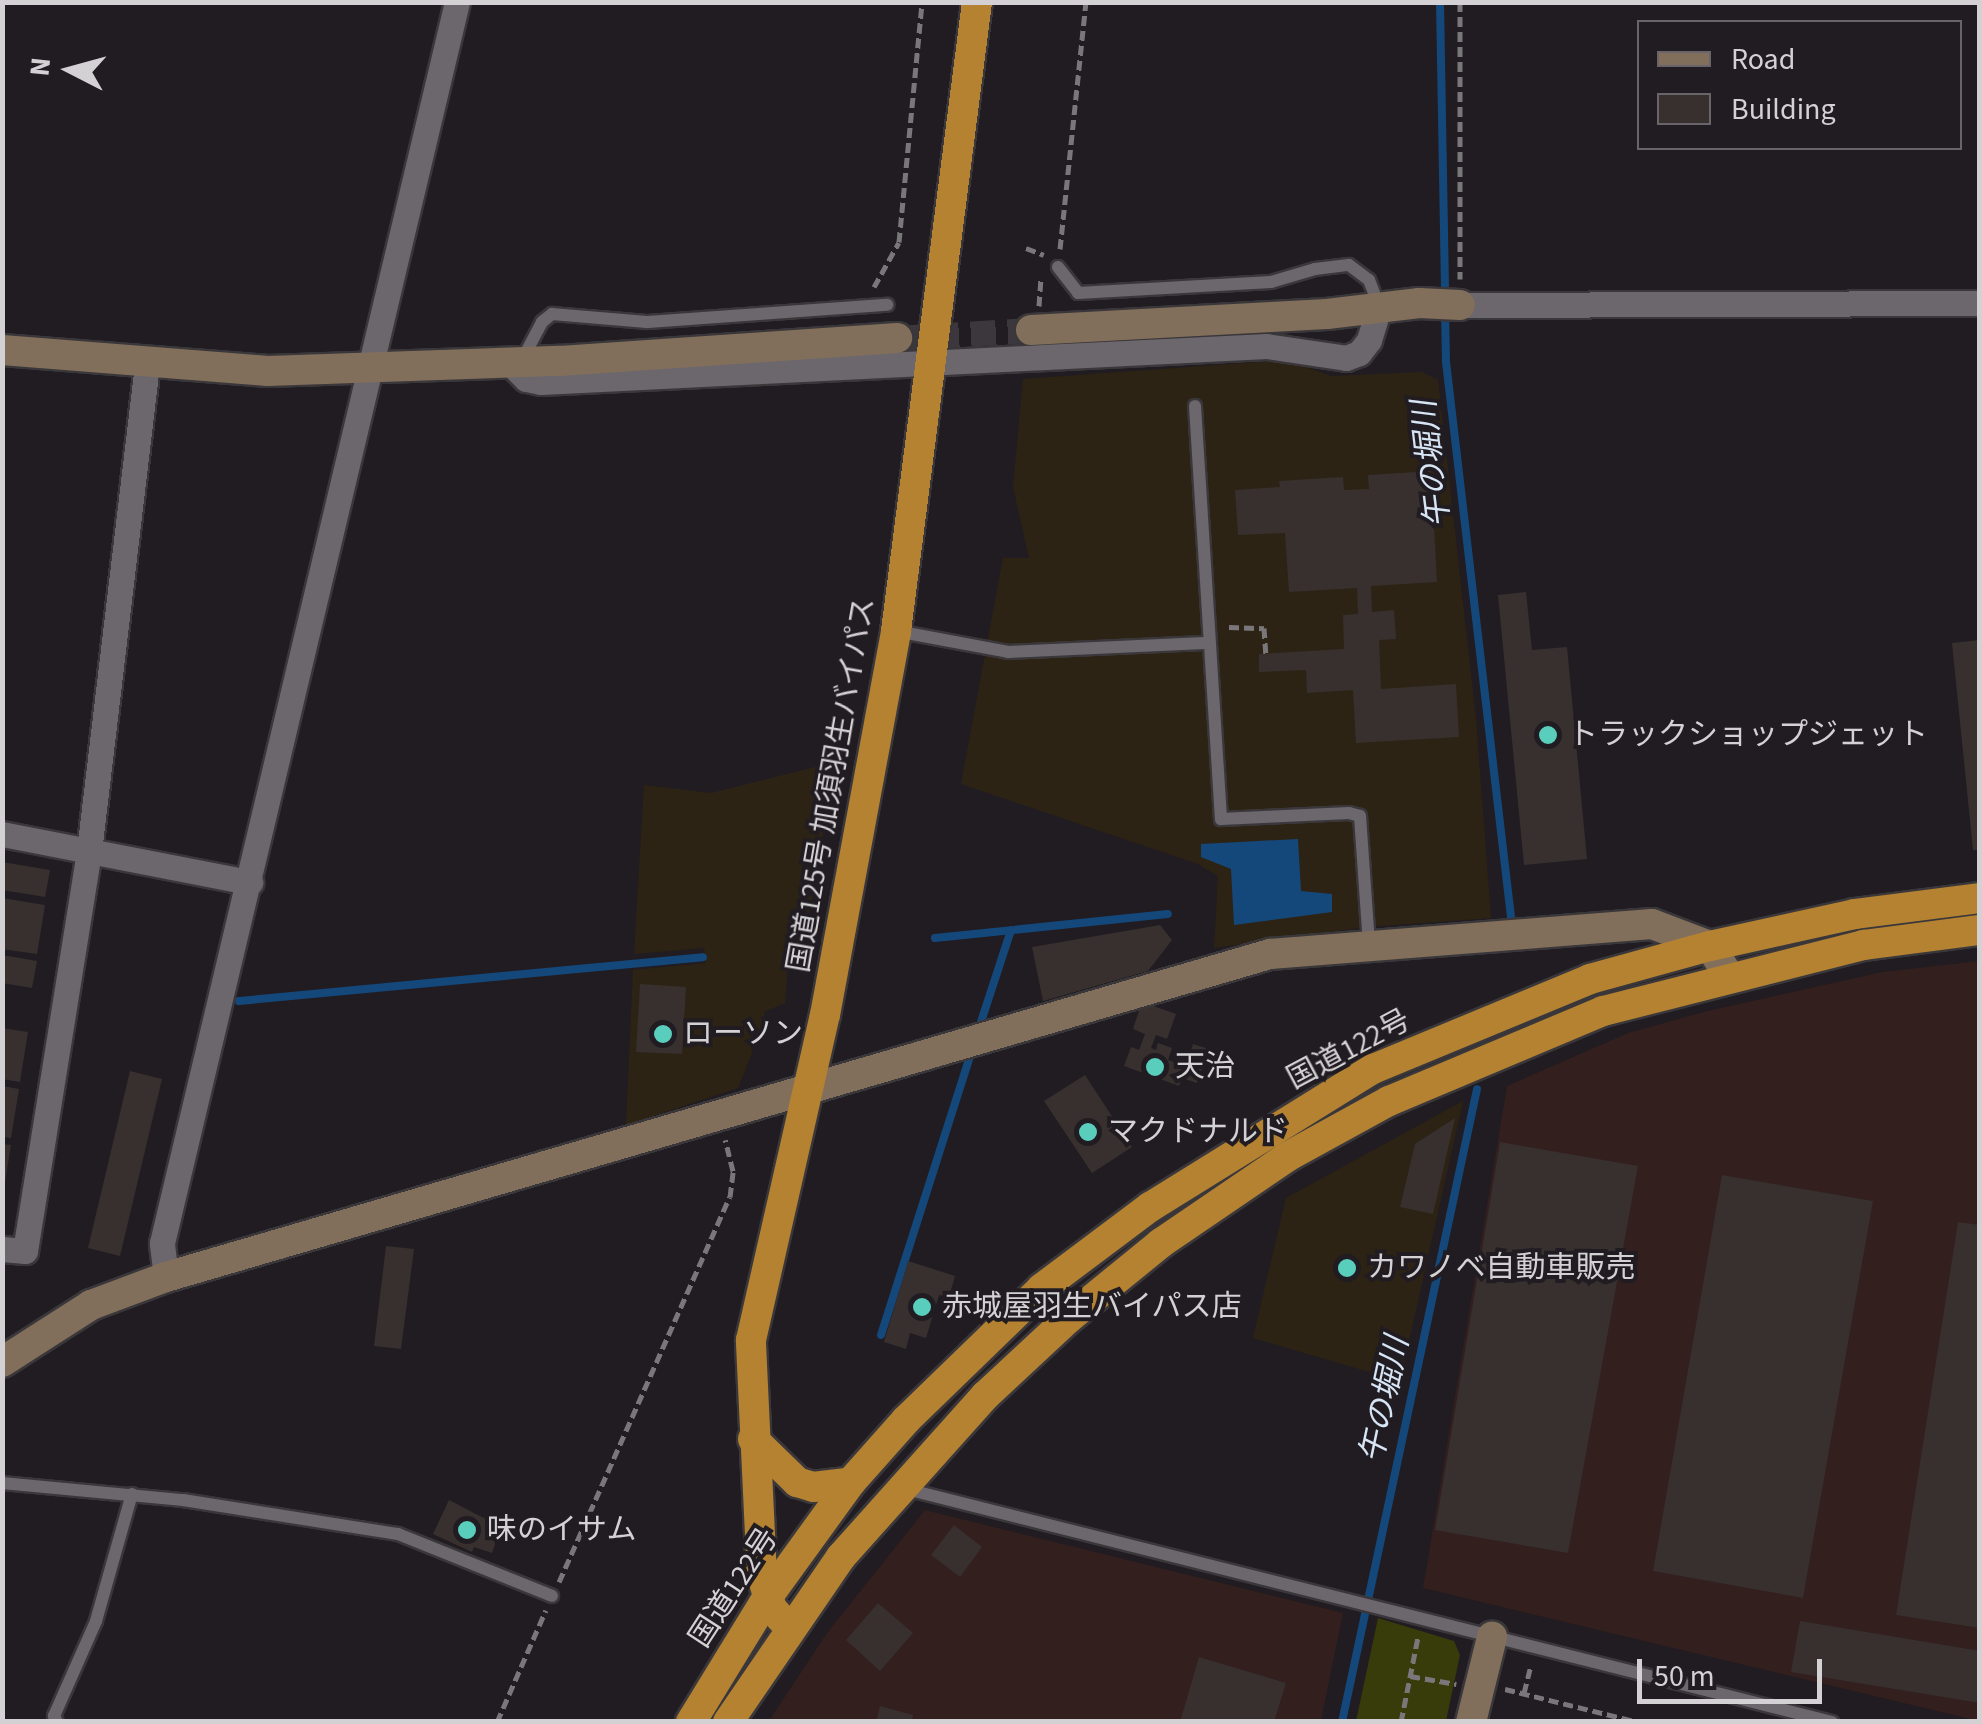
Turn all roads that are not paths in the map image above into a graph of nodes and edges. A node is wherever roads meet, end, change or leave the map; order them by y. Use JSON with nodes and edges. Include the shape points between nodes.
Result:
{"nodes":[{"id":1,"x":458,"y":2,"type":"edge"},
{"id":2,"x":977,"y":2,"type":"edge"},
{"id":3,"x":1058,"y":267,"type":"road end"},
{"id":4,"x":1980,"y":303,"type":"edge"},
{"id":5,"x":1460,"y":305,"type":"joint"},
{"id":6,"x":888,"y":306,"type":"dead end"},
{"id":7,"x":1380,"y":308,"type":"junction"},
{"id":8,"x":1035,"y":319,"type":"tunnel mouth"},
{"id":9,"x":897,"y":338,"type":"tunnel mouth"},
{"id":10,"x":2,"y":350,"type":"edge"},
{"id":11,"x":516,"y":363,"type":"junction"},
{"id":12,"x":933,"y":364,"type":"junction"},
{"id":13,"x":147,"y":365,"type":"junction"},
{"id":14,"x":368,"y":368,"type":"junction"},
{"id":15,"x":1194,"y":406,"type":"dead end"},
{"id":16,"x":896,"y":631,"type":"junction"},
{"id":17,"x":1210,"y":643,"type":"junction"},
{"id":18,"x":2,"y":834,"type":"edge"},
{"id":19,"x":90,"y":851,"type":"junction"},
{"id":20,"x":250,"y":882,"type":"junction"},
{"id":21,"x":1980,"y":898,"type":"edge"},
{"id":22,"x":1980,"y":930,"type":"edge"},
{"id":23,"x":1369,"y":945,"type":"junction"},
{"id":24,"x":1710,"y":946,"type":"junction"},
{"id":25,"x":1729,"y":977,"type":"junction"},
{"id":26,"x":808,"y":1086,"type":"junction"},
{"id":27,"x":2,"y":1250,"type":"edge"},
{"id":28,"x":166,"y":1276,"type":"junction"},
{"id":29,"x":2,"y":1362,"type":"edge"},
{"id":30,"x":753,"y":1439,"type":"junction"},
{"id":31,"x":850,"y":1482,"type":"junction"},
{"id":32,"x":2,"y":1483,"type":"edge"},
{"id":33,"x":899,"y":1487,"type":"junction"},
{"id":34,"x":132,"y":1494,"type":"junction"},
{"id":35,"x":552,"y":1596,"type":"road end"},
{"id":36,"x":768,"y":1598,"type":"junction"},
{"id":37,"x":789,"y":1628,"type":"junction"},
{"id":38,"x":1492,"y":1637,"type":"junction"},
{"id":39,"x":57,"y":1722,"type":"edge"},
{"id":40,"x":691,"y":1722,"type":"edge"},
{"id":41,"x":728,"y":1722,"type":"edge"},
{"id":42,"x":1471,"y":1722,"type":"edge"},
{"id":43,"x":1832,"y":1722,"type":"edge"}],
"edges":[{"from":1,"to":14,"type":"street"},
{"from":2,"to":12,"type":"highway","name":"国道125号 加須羽生バイパス"},
{"from":3,"to":7,"type":"lane","via":[[1078,294],[1271,282],[1349,265],[1369,280]]},
{"from":4,"to":5,"type":"street"},
{"from":5,"to":7,"type":"street"},
{"from":6,"to":11,"type":"lane","via":[[647,322],[552,314]]},
{"from":7,"to":8,"type":"street"},
{"from":7,"to":12,"type":"street","via":[[1368,340],[1346,358],[1266,346]]},
{"from":9,"to":11,"type":"street"},
{"from":10,"to":13,"type":"street"},
{"from":11,"to":12,"type":"street","via":[[526,379],[541,382]]},
{"from":11,"to":14,"type":"street"},
{"from":12,"to":16,"type":"highway","name":"国道125号 加須羽生バイパス"},
{"from":13,"to":14,"type":"street","via":[[268,372]]},
{"from":13,"to":19,"type":"street"},
{"from":14,"to":20,"type":"street"},
{"from":15,"to":17,"type":"lane"},
{"from":16,"to":17,"type":"lane","via":[[1008,652]]},
{"from":16,"to":26,"type":"highway","name":"国道125号 加須羽生バイパス"},
{"from":17,"to":23,"type":"lane","via":[[1221,818],[1360,816]]},
{"from":18,"to":19,"type":"street"},
{"from":19,"to":20,"type":"street"},
{"from":19,"to":27,"type":"street","via":[[25,1251]]},
{"from":20,"to":28,"type":"street","via":[[162,1244]]},
{"from":21,"to":24,"type":"highway","name":"国道122号","via":[[1855,914]]},
{"from":22,"to":25,"type":"highway","via":[[1864,945]]},
{"from":23,"to":24,"type":"street","via":[[1652,924]]},
{"from":23,"to":26,"type":"street","via":[[1253,958]]},
{"from":24,"to":25,"type":"street"},
{"from":24,"to":31,"type":"highway","name":"国道122号","via":[[1590,979],[1373,1069],[1150,1207],[1042,1288]]},
{"from":25,"to":33,"type":"highway","via":[[1602,1011],[1389,1101],[1287,1158],[1161,1243],[1069,1318]]},
{"from":26,"to":28,"type":"street"},
{"from":26,"to":30,"type":"highway","name":"国道125号 加須羽生バイパス","via":[[751,1340]]},
{"from":28,"to":29,"type":"street","via":[[91,1305]]},
{"from":30,"to":31,"type":"highway","via":[[796,1482]]},
{"from":30,"to":36,"type":"highway","name":"国道125号 加須羽生バイパス"},
{"from":31,"to":36,"type":"highway","name":"国道122号"},
{"from":32,"to":34,"type":"lane"},
{"from":33,"to":37,"type":"highway"},
{"from":33,"to":38,"type":"lane"},
{"from":34,"to":35,"type":"lane","via":[[398,1534]]},
{"from":34,"to":39,"type":"lane","via":[[96,1621]]},
{"from":36,"to":37,"type":"highway","name":"国道125号 加須羽生バイパス"},
{"from":36,"to":40,"type":"highway","name":"国道122号"},
{"from":37,"to":41,"type":"highway"},
{"from":38,"to":42,"type":"street"},
{"from":38,"to":43,"type":"lane"}]}
